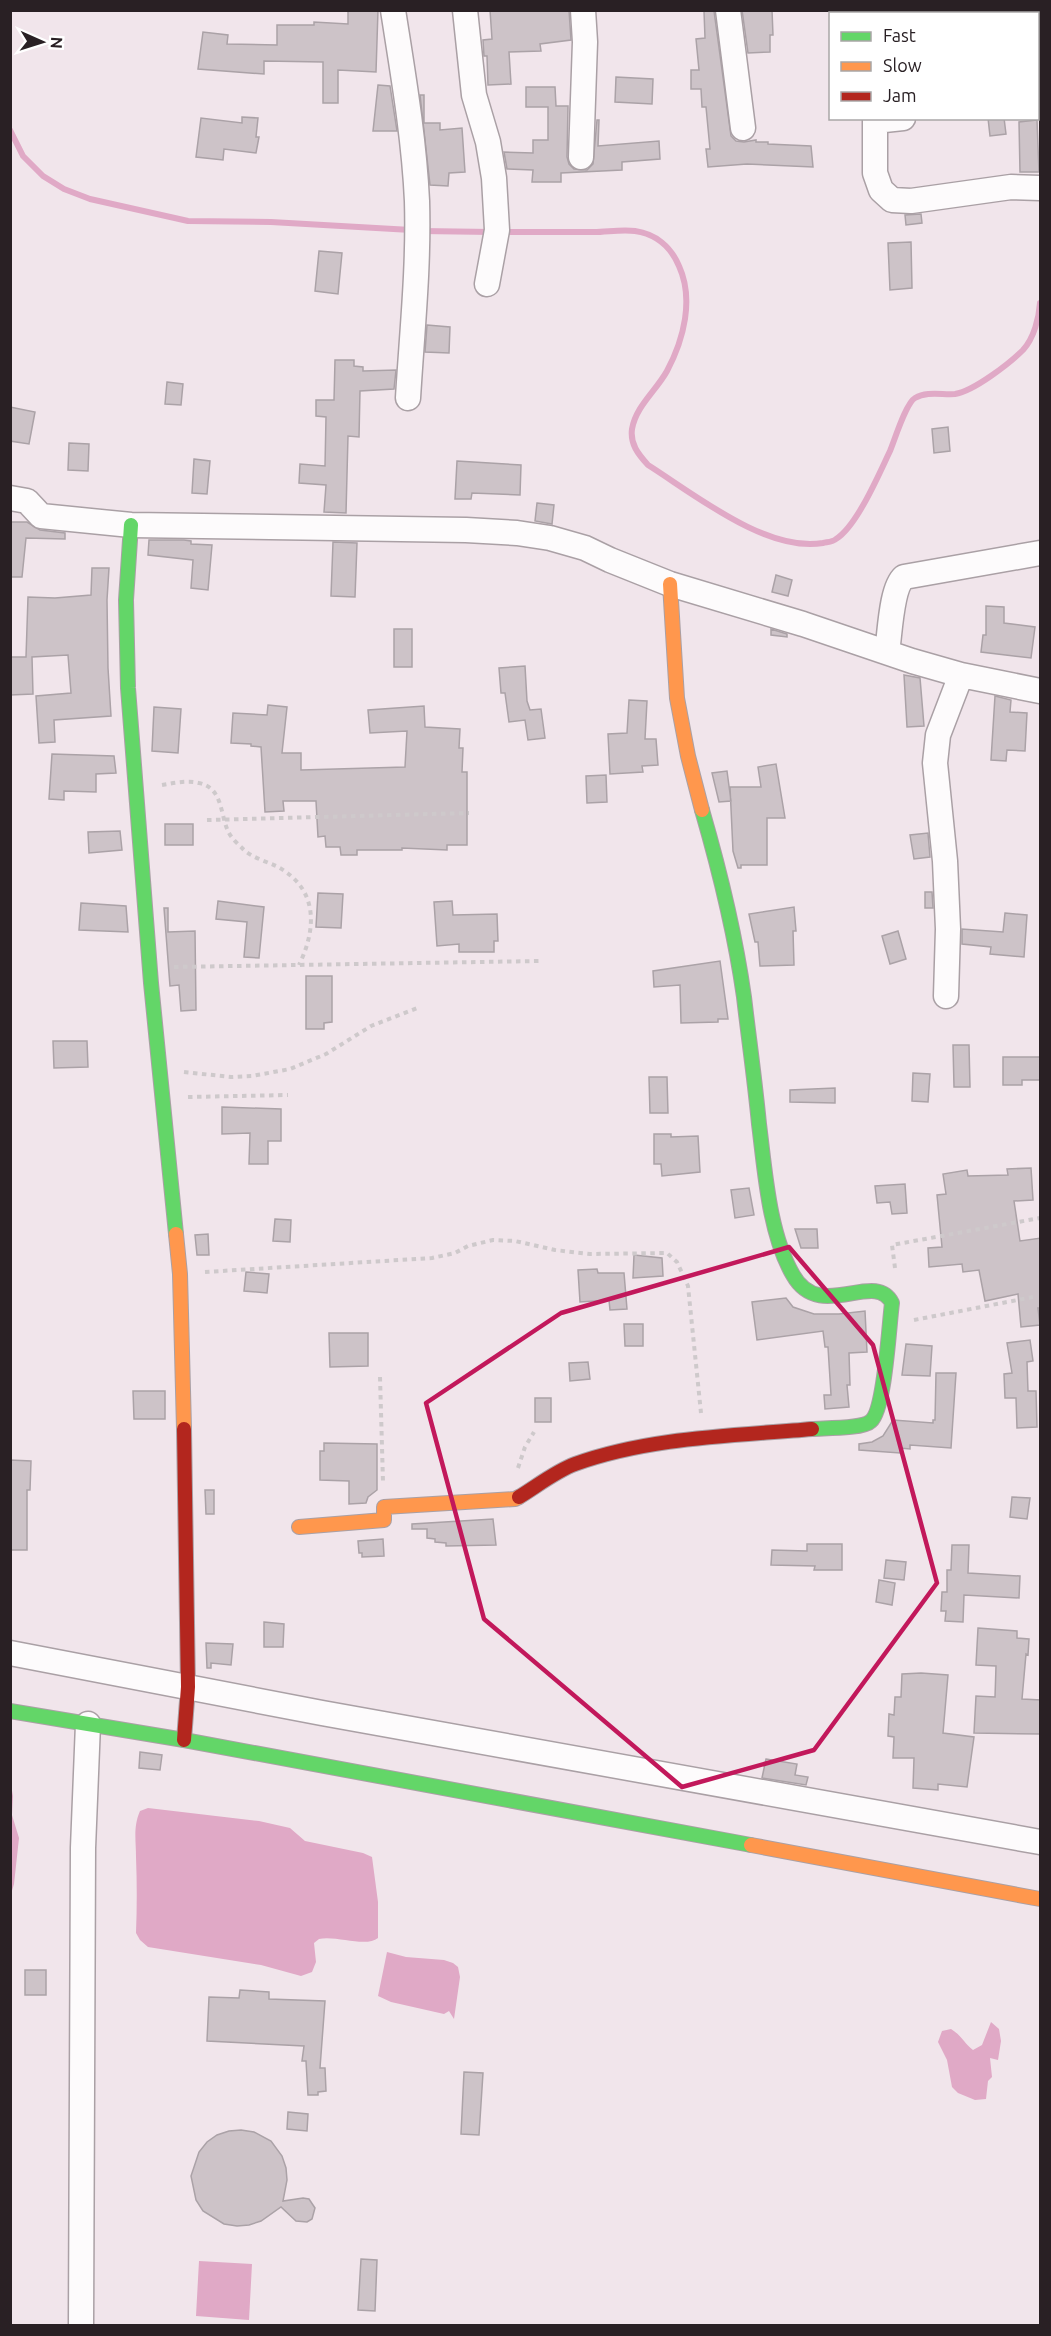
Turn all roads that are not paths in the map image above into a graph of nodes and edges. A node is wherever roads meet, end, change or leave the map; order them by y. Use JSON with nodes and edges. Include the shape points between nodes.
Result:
{"nodes":[{"id":1,"x":393,"y":10,"type":"edge"},
{"id":2,"x":465,"y":10,"type":"edge"},
{"id":3,"x":582,"y":10,"type":"edge"},
{"id":4,"x":728,"y":10,"type":"edge"},
{"id":5,"x":875,"y":120,"type":"edge"},
{"id":6,"x":743,"y":128,"type":"dead end"},
{"id":7,"x":581,"y":157,"type":"dead end"},
{"id":8,"x":1041,"y":188,"type":"edge"},
{"id":9,"x":487,"y":284,"type":"dead end"},
{"id":10,"x":408,"y":398,"type":"dead end"},
{"id":11,"x":10,"y":498,"type":"edge"},
{"id":12,"x":131,"y":525,"type":"junction"},
{"id":13,"x":1041,"y":553,"type":"edge"},
{"id":14,"x":670,"y":585,"type":"junction"},
{"id":15,"x":887,"y":652,"type":"junction"},
{"id":16,"x":961,"y":675,"type":"junction"},
{"id":17,"x":1041,"y":692,"type":"edge"},
{"id":18,"x":946,"y":996,"type":"dead end"},
{"id":19,"x":299,"y":1527,"type":"dead end"},
{"id":20,"x":10,"y":1653,"type":"edge"},
{"id":21,"x":188,"y":1687,"type":"junction"},
{"id":22,"x":10,"y":1711,"type":"edge"},
{"id":23,"x":88,"y":1724,"type":"junction"},
{"id":24,"x":184,"y":1740,"type":"junction"},
{"id":25,"x":1041,"y":1842,"type":"edge"},
{"id":26,"x":1041,"y":1899,"type":"edge"},
{"id":27,"x":81,"y":2325,"type":"edge"}],
"edges":[{"from":1,"to":10,"type":"street","via":[[415,178],[417,235]]},
{"from":2,"to":9,"type":"street","via":[[474,95],[494,178],[496,238]]},
{"from":3,"to":7,"type":"street","via":[[585,42]]},
{"from":4,"to":6,"type":"street"},
{"from":5,"to":8,"type":"street","via":[[877,183],[892,200],[911,201],[1011,187]]},
{"from":11,"to":12,"type":"street","via":[[27,501],[41,516]]},
{"from":12,"to":14,"type":"street","via":[[517,533],[585,548]]},
{"from":12,"to":21,"type":"street","via":[[126,600],[128,688],[180,1274]]},
{"from":13,"to":15,"type":"street","via":[[904,577],[896,592]]},
{"from":14,"to":15,"type":"street"},
{"from":14,"to":19,"type":"street","via":[[677,698],[733,927],[766,1179],[787,1265],[804,1291],[812,1295],[874,1290],[888,1294],[892,1303],[880,1405],[872,1421],[864,1425],[703,1437],[642,1446],[573,1465],[515,1499],[384,1507],[384,1520]]},
{"from":15,"to":16,"type":"street"},
{"from":16,"to":17,"type":"street"},
{"from":16,"to":18,"type":"street","via":[[938,735],[935,762],[945,861]]},
{"from":20,"to":21,"type":"street"},
{"from":21,"to":24,"type":"street"},
{"from":21,"to":25,"type":"street"},
{"from":22,"to":23,"type":"street"},
{"from":23,"to":24,"type":"street"},
{"from":23,"to":27,"type":"street","via":[[83,1848]]},
{"from":24,"to":26,"type":"street"}]}
